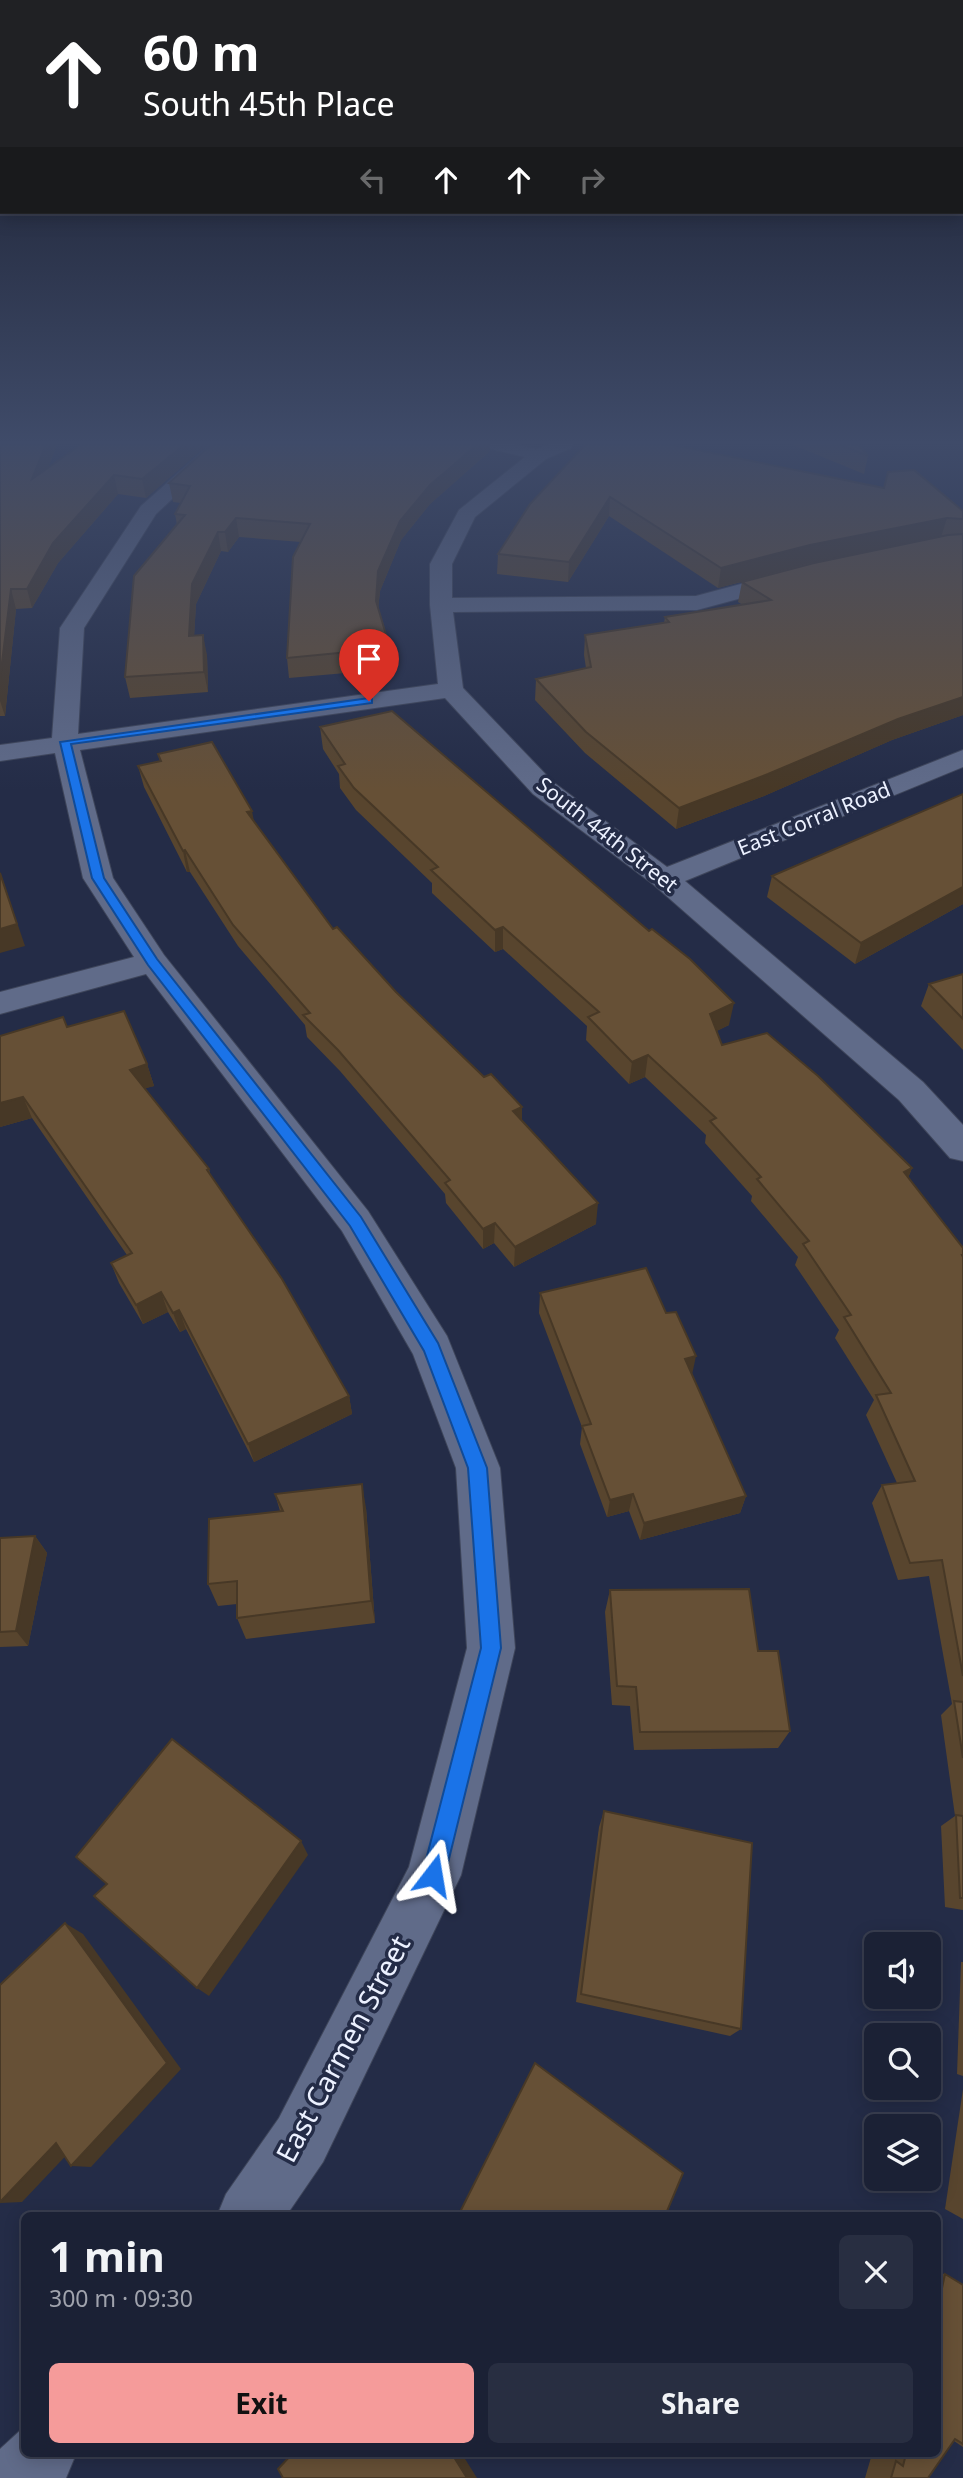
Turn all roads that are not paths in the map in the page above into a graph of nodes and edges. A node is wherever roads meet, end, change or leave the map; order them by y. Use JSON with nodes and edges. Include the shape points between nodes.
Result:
{"nodes":[{"id":1,"x":116,"y":560,"type":"edge"},
{"id":2,"x":443,"y":560,"type":"edge"},
{"id":3,"x":807,"y":574,"type":"edge"},
{"id":4,"x":441,"y":605,"type":"junction"},
{"id":5,"x":451,"y":690,"type":"junction"},
{"id":6,"x":65,"y":742,"type":"junction"},
{"id":7,"x":0,"y":753,"type":"edge"},
{"id":8,"x":963,"y":758,"type":"edge"},
{"id":9,"x":664,"y":879,"type":"junction"},
{"id":10,"x":153,"y":962,"type":"junction"},
{"id":11,"x":0,"y":1003,"type":"edge"},
{"id":12,"x":963,"y":1148,"type":"edge"},
{"id":13,"x":251,"y":2212,"type":"edge"},
{"id":14,"x":39,"y":2457,"type":"edge"},
{"id":15,"x":20,"y":2478,"type":"edge"}],
"edges":[{"from":1,"to":6,"type":"street","name":"East Carmen Street","via":[[72,628]]},
{"from":2,"to":4,"type":"street"},
{"from":3,"to":4,"type":"street","via":[[697,603]]},
{"from":4,"to":5,"type":"street"},
{"from":5,"to":6,"type":"street"},
{"from":5,"to":9,"type":"street","name":"South 44th Street","via":[[543,788]]},
{"from":6,"to":7,"type":"street"},
{"from":6,"to":10,"type":"street","name":"East Carmen Street","via":[[98,878]]},
{"from":8,"to":9,"type":"street","name":"East Corral Road"},
{"from":9,"to":12,"type":"street","name":"South 44th Street","via":[[911,1091]]},
{"from":10,"to":11,"type":"street"},
{"from":10,"to":13,"type":"street","name":"East Carmen Street","via":[[355,1221],[432,1348],[478,1468],[491,1648],[433,1875],[301,2140]]},
{"from":14,"to":15,"type":"street"}]}
